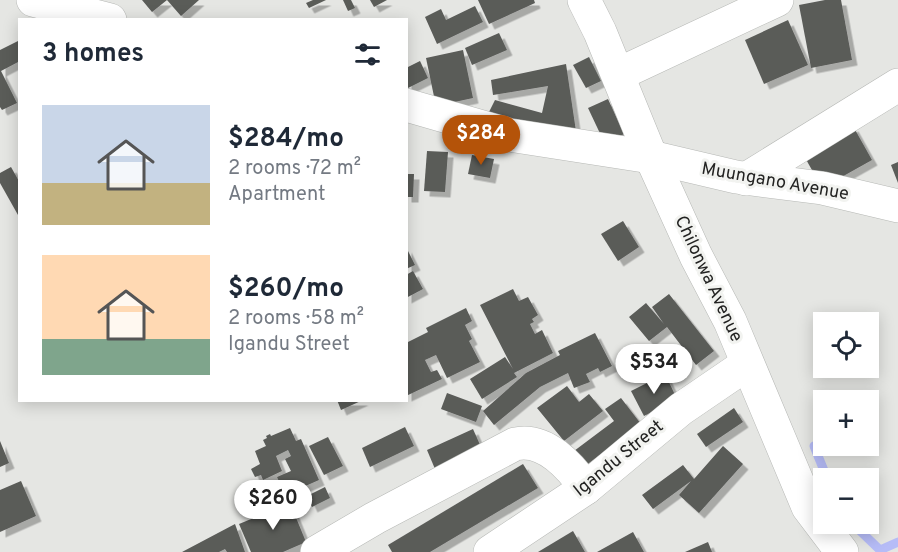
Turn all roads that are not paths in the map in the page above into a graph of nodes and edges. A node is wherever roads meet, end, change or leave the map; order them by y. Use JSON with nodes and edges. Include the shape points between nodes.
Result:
{"nodes":[{"id":1,"x":33,"y":0,"type":"edge"},
{"id":2,"x":584,"y":0,"type":"edge"},
{"id":3,"x":777,"y":0,"type":"edge"},
{"id":4,"x":102,"y":18,"type":"edge"},
{"id":5,"x":619,"y":74,"type":"junction"},
{"id":6,"x":898,"y":85,"type":"edge"},
{"id":7,"x":408,"y":106,"type":"edge"},
{"id":8,"x":651,"y":157,"type":"junction"},
{"id":9,"x":746,"y":179,"type":"junction"},
{"id":10,"x":898,"y":206,"type":"edge"},
{"id":11,"x":747,"y":364,"type":"junction"},
{"id":12,"x":586,"y":488,"type":"junction"},
{"id":13,"x":317,"y":552,"type":"edge"},
{"id":14,"x":490,"y":552,"type":"edge"},
{"id":15,"x":842,"y":552,"type":"edge"}],
"edges":[{"from":1,"to":4,"type":"street"},
{"from":2,"to":5,"type":"street","name":"Chilonwa Avenue"},
{"from":3,"to":5,"type":"street"},
{"from":5,"to":8,"type":"street","name":"Chilonwa Avenue"},
{"from":6,"to":9,"type":"street"},
{"from":7,"to":8,"type":"street","name":"Muungano Avenue","via":[[510,135]]},
{"from":8,"to":9,"type":"street","name":"Muungano Avenue"},
{"from":8,"to":11,"type":"street","name":"Chilonwa Avenue"},
{"from":9,"to":10,"type":"street","name":"Muungano Avenue","via":[[822,188]]},
{"from":11,"to":12,"type":"street","name":"Igandu Street","via":[[681,409]]},
{"from":11,"to":15,"type":"street","name":"Chilonwa Avenue","via":[[808,507]]},
{"from":12,"to":13,"type":"street","via":[[555,454],[532,443],[515,444]]},
{"from":12,"to":14,"type":"street","name":"Igandu Street"}]}
